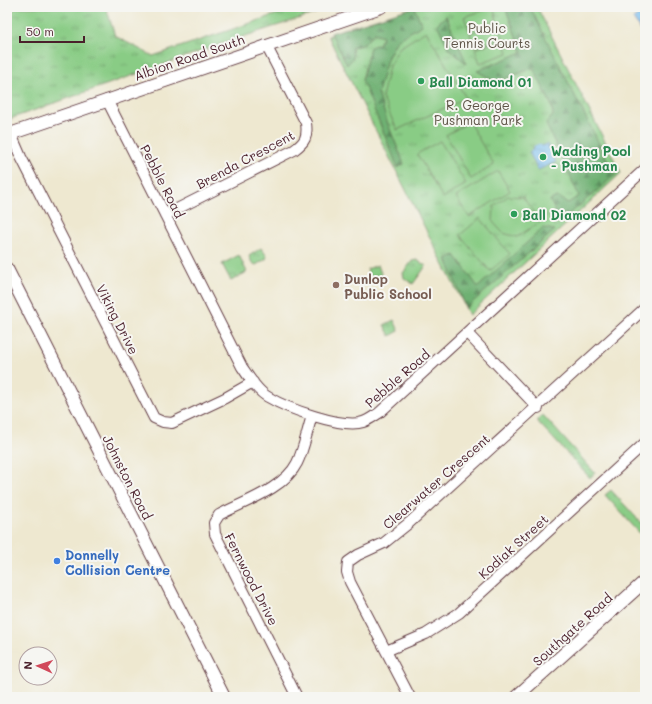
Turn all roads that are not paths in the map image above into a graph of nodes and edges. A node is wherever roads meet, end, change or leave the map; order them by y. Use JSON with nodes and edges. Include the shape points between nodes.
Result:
{"nodes":[{"id":1,"x":381,"y":7,"type":"edge"},
{"id":2,"x":266,"y":45,"type":"junction"},
{"id":3,"x":108,"y":100,"type":"junction"},
{"id":4,"x":9,"y":134,"type":"edge"},
{"id":5,"x":645,"y":170,"type":"edge"},
{"id":6,"x":165,"y":215,"type":"junction"},
{"id":7,"x":7,"y":269,"type":"edge"},
{"id":8,"x":645,"y":308,"type":"edge"},
{"id":9,"x":467,"y":333,"type":"junction"},
{"id":10,"x":253,"y":382,"type":"junction"},
{"id":11,"x":538,"y":408,"type":"junction"},
{"id":12,"x":312,"y":416,"type":"junction"},
{"id":13,"x":645,"y":444,"type":"edge"},
{"id":14,"x":645,"y":581,"type":"edge"},
{"id":15,"x":386,"y":650,"type":"junction"},
{"id":16,"x":224,"y":697,"type":"edge"},
{"id":17,"x":297,"y":697,"type":"edge"},
{"id":18,"x":410,"y":697,"type":"edge"},
{"id":19,"x":516,"y":697,"type":"edge"}],
"edges":[{"from":1,"to":2,"type":"street","name":"Albion Road South"},
{"from":2,"to":3,"type":"street","name":"Albion Road South"},
{"from":2,"to":6,"type":"street","name":"Brenda Crescent","via":[[306,123],[308,133],[305,142],[294,150]]},
{"from":3,"to":4,"type":"street","name":"Albion Road South"},
{"from":3,"to":6,"type":"street","name":"Pebble Road"},
{"from":4,"to":10,"type":"street","name":"Viking Drive","via":[[154,418],[172,423]]},
{"from":5,"to":9,"type":"street","name":"Pebble Road"},
{"from":6,"to":10,"type":"street","name":"Pebble Road","via":[[242,367]]},
{"from":7,"to":16,"type":"street","name":"Johnston Road"},
{"from":8,"to":11,"type":"street","name":"Clearwater Crescent"},
{"from":9,"to":11,"type":"street"},
{"from":9,"to":12,"type":"street","name":"Pebble Road","via":[[379,413],[368,419],[355,423]]},
{"from":10,"to":12,"type":"street","name":"Pebble Road","via":[[267,397]]},
{"from":11,"to":15,"type":"street","name":"Clearwater Crescent","via":[[394,536],[348,562],[350,582]]},
{"from":12,"to":17,"type":"street","name":"Fernwood Drive","via":[[292,471],[277,485],[219,515],[214,523],[215,534]]},
{"from":13,"to":15,"type":"street","name":"Kodiak Street","via":[[459,613],[426,634]]},
{"from":14,"to":19,"type":"street","name":"Southgate Road"},
{"from":15,"to":18,"type":"street","name":"Clearwater Crescent"}]}
